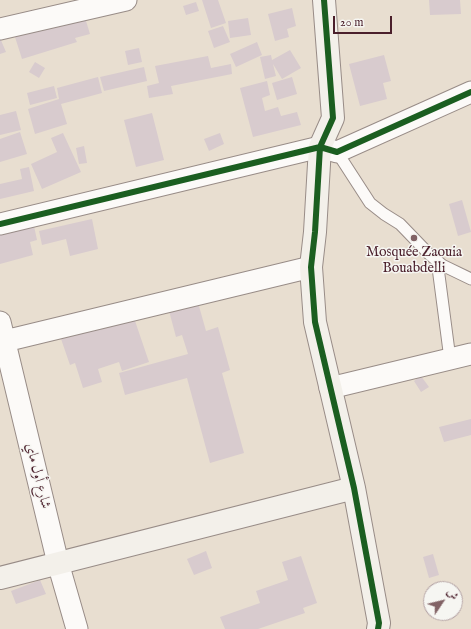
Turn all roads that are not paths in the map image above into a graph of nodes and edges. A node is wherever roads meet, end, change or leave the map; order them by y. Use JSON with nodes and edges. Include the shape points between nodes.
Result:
{"nodes":[{"id":1,"x":324,"y":0,"type":"edge"},
{"id":2,"x":115,"y":1,"type":"edge"},
{"id":3,"x":0,"y":29,"type":"edge"},
{"id":4,"x":471,"y":92,"type":"edge"},
{"id":5,"x":328,"y":150,"type":"junction"},
{"id":6,"x":0,"y":224,"type":"edge"},
{"id":7,"x":436,"y":260,"type":"junction"},
{"id":8,"x":311,"y":267,"type":"junction"},
{"id":9,"x":471,"y":279,"type":"edge"},
{"id":10,"x":2,"y":332,"type":"edge"},
{"id":11,"x":471,"y":354,"type":"edge"},
{"id":12,"x":450,"y":359,"type":"junction"},
{"id":13,"x":330,"y":388,"type":"junction"},
{"id":14,"x":354,"y":488,"type":"junction"},
{"id":15,"x":58,"y":563,"type":"junction"},
{"id":16,"x":0,"y":578,"type":"edge"},
{"id":17,"x":77,"y":629,"type":"edge"},
{"id":18,"x":378,"y":629,"type":"edge"}],
"edges":[{"from":1,"to":5,"type":"street","via":[[332,118]]},
{"from":2,"to":3,"type":"street"},
{"from":4,"to":5,"type":"street"},
{"from":5,"to":6,"type":"street"},
{"from":5,"to":7,"type":"lane","via":[[370,203],[400,224]]},
{"from":5,"to":8,"type":"street"},
{"from":7,"to":9,"type":"lane"},
{"from":7,"to":12,"type":"lane"},
{"from":8,"to":10,"type":"street"},
{"from":8,"to":13,"type":"street","via":[[315,322]]},
{"from":10,"to":15,"type":"street","name":"شارع أول ماي"},
{"from":11,"to":12,"type":"street"},
{"from":12,"to":13,"type":"street"},
{"from":13,"to":14,"type":"street"},
{"from":14,"to":15,"type":"street"},
{"from":14,"to":18,"type":"street"},
{"from":15,"to":16,"type":"street"},
{"from":15,"to":17,"type":"street","name":"شارع أول ماي"}]}
